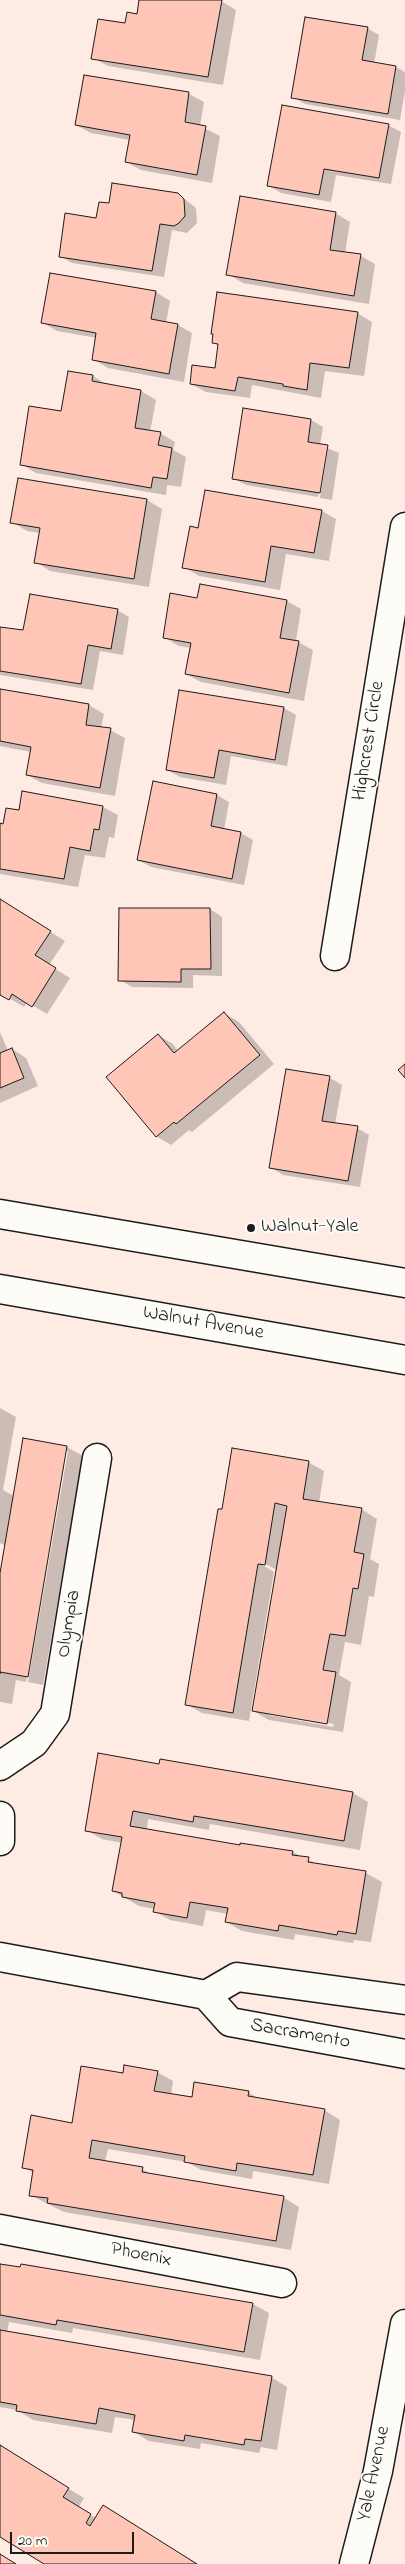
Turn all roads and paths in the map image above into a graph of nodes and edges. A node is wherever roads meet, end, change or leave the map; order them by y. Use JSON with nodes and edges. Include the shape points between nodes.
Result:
{"nodes":[{"id":1,"x":405,"y":527,"type":"edge"},
{"id":2,"x":335,"y":956,"type":"dead end"},
{"id":3,"x":0,"y":1214,"type":"edge"},
{"id":4,"x":405,"y":1283,"type":"edge"},
{"id":5,"x":0,"y":1289,"type":"edge"},
{"id":6,"x":405,"y":1360,"type":"edge"},
{"id":7,"x":97,"y":1458,"type":"dead end"},
{"id":8,"x":0,"y":1766,"type":"edge"},
{"id":9,"x":0,"y":1816,"type":"edge"},
{"id":10,"x":0,"y":1841,"type":"edge"},
{"id":11,"x":0,"y":1957,"type":"edge"},
{"id":12,"x":206,"y":1995,"type":"junction"},
{"id":13,"x":405,"y":2000,"type":"edge"},
{"id":14,"x":405,"y":2054,"type":"edge"},
{"id":15,"x":0,"y":2229,"type":"edge"},
{"id":16,"x":282,"y":2283,"type":"dead end"},
{"id":17,"x":405,"y":2324,"type":"edge"},
{"id":18,"x":354,"y":2564,"type":"edge"}],
"edges":[{"from":1,"to":2,"type":"street","name":"Highcrest Circle"},
{"from":3,"to":4,"type":"street"},
{"from":5,"to":6,"type":"street","name":"Walnut Avenue"},
{"from":7,"to":8,"type":"street","name":"Olympia","via":[[55,1714],[34,1743]]},
{"from":9,"to":10,"type":"street"},
{"from":11,"to":12,"type":"street"},
{"from":12,"to":13,"type":"street","via":[[237,1976]]},
{"from":12,"to":14,"type":"street","name":"Sacramento","via":[[230,2022]]},
{"from":15,"to":16,"type":"street","name":"Phoenix"},
{"from":17,"to":18,"type":"street","name":"Yale Avenue","via":[[378,2471]]}]}
